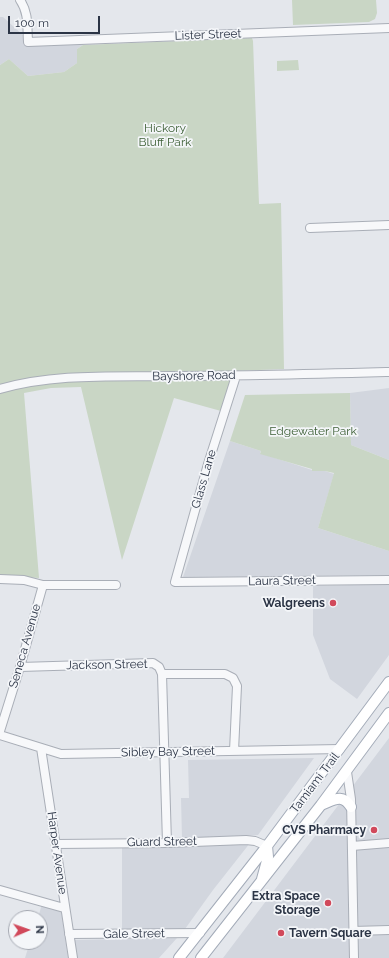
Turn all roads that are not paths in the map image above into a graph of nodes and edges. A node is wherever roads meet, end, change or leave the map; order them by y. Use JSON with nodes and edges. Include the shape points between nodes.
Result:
{"nodes":[{"id":1,"x":20,"y":0,"type":"edge"},
{"id":2,"x":389,"y":28,"type":"edge"},
{"id":3,"x":389,"y":225,"type":"edge"},
{"id":4,"x":310,"y":228,"type":"dead end"},
{"id":5,"x":389,"y":372,"type":"edge"},
{"id":6,"x":236,"y":376,"type":"junction"},
{"id":7,"x":0,"y":389,"type":"edge"},
{"id":8,"x":0,"y":579,"type":"edge"},
{"id":9,"x":389,"y":580,"type":"edge"},
{"id":10,"x":175,"y":582,"type":"joint"},
{"id":11,"x":43,"y":584,"type":"junction"},
{"id":12,"x":116,"y":585,"type":"dead end"},
{"id":13,"x":20,"y":667,"type":"junction"},
{"id":14,"x":162,"y":674,"type":"junction"},
{"id":15,"x":389,"y":682,"type":"edge"},
{"id":16,"x":389,"y":713,"type":"edge"},
{"id":17,"x":389,"y":722,"type":"edge"},
{"id":18,"x":379,"y":726,"type":"junction"},
{"id":19,"x":0,"y":731,"type":"edge"},
{"id":20,"x":0,"y":734,"type":"edge"},
{"id":21,"x":41,"y":748,"type":"junction"},
{"id":22,"x":340,"y":749,"type":"junction"},
{"id":23,"x":234,"y":751,"type":"junction"},
{"id":24,"x":164,"y":752,"type":"junction"},
{"id":25,"x":347,"y":772,"type":"junction"},
{"id":26,"x":321,"y":805,"type":"junction"},
{"id":27,"x":351,"y":807,"type":"junction"},
{"id":28,"x":167,"y":843,"type":"junction"},
{"id":29,"x":389,"y":843,"type":"edge"},
{"id":30,"x":56,"y":844,"type":"junction"},
{"id":31,"x":267,"y":846,"type":"junction"},
{"id":32,"x":352,"y":846,"type":"junction"},
{"id":33,"x":260,"y":884,"type":"junction"},
{"id":34,"x":0,"y":890,"type":"edge"},
{"id":35,"x":64,"y":908,"type":"junction"},
{"id":36,"x":389,"y":930,"type":"edge"},
{"id":37,"x":353,"y":931,"type":"junction"},
{"id":38,"x":200,"y":933,"type":"junction"},
{"id":39,"x":69,"y":934,"type":"junction"},
{"id":40,"x":73,"y":958,"type":"edge"},
{"id":41,"x":178,"y":958,"type":"edge"},
{"id":42,"x":201,"y":958,"type":"edge"},
{"id":43,"x":354,"y":958,"type":"edge"}],
"edges":[{"from":1,"to":2,"type":"street","name":"Lister Street","via":[[27,14],[28,42]]},
{"from":3,"to":4,"type":"street"},
{"from":5,"to":6,"type":"street","name":"Bayshore Road"},
{"from":6,"to":7,"type":"street","name":"Bayshore Road","via":[[75,377]]},
{"from":6,"to":10,"type":"street","name":"Glass Lane"},
{"from":8,"to":11,"type":"street"},
{"from":9,"to":10,"type":"street","name":"Laura Street"},
{"from":11,"to":12,"type":"street"},
{"from":11,"to":13,"type":"street","name":"Seneca Avenue"},
{"from":13,"to":14,"type":"street","name":"Jackson Street","via":[[153,663],[159,667]]},
{"from":13,"to":19,"type":"street","name":"Seneca Avenue"},
{"from":14,"to":23,"type":"street","name":"Jackson Street","via":[[225,674],[234,678],[237,686]]},
{"from":14,"to":24,"type":"street"},
{"from":15,"to":22,"type":"main road","name":"Tamiami Trail"},
{"from":16,"to":18,"type":"main road","name":"Tamiami Trail"},
{"from":17,"to":18,"type":"main road"},
{"from":18,"to":25,"type":"main road","name":"Tamiami Trail"},
{"from":20,"to":21,"type":"street","name":"Sibley Bay Street"},
{"from":21,"to":24,"type":"street","name":"Sibley Bay Street","via":[[61,754]]},
{"from":21,"to":30,"type":"street","name":"Harper Avenue"},
{"from":22,"to":23,"type":"street","name":"Sibley Bay Street"},
{"from":22,"to":31,"type":"main road","name":"Tamiami Trail"},
{"from":23,"to":24,"type":"street","name":"Sibley Bay Street"},
{"from":24,"to":28,"type":"street"},
{"from":25,"to":26,"type":"main road","name":"Tamiami Trail"},
{"from":25,"to":27,"type":"street"},
{"from":26,"to":27,"type":"main road","via":[[343,798]]},
{"from":26,"to":33,"type":"main road","name":"Tamiami Trail"},
{"from":27,"to":32,"type":"street"},
{"from":28,"to":30,"type":"street","name":"Guard Street"},
{"from":28,"to":31,"type":"street","name":"Guard Street","via":[[246,840]]},
{"from":29,"to":32,"type":"street"},
{"from":30,"to":35,"type":"street","name":"Harper Avenue"},
{"from":31,"to":33,"type":"main road","via":[[267,863]]},
{"from":31,"to":38,"type":"main road","name":"Tamiami Trail"},
{"from":32,"to":37,"type":"street"},
{"from":33,"to":42,"type":"main road","name":"Tamiami Trail"},
{"from":34,"to":35,"type":"street"},
{"from":35,"to":39,"type":"street","name":"Harper Avenue"},
{"from":36,"to":37,"type":"street"},
{"from":37,"to":43,"type":"street"},
{"from":38,"to":39,"type":"street","name":"Gale Street"},
{"from":38,"to":41,"type":"main road","name":"Tamiami Trail"},
{"from":39,"to":40,"type":"street","name":"Harper Avenue"}]}
